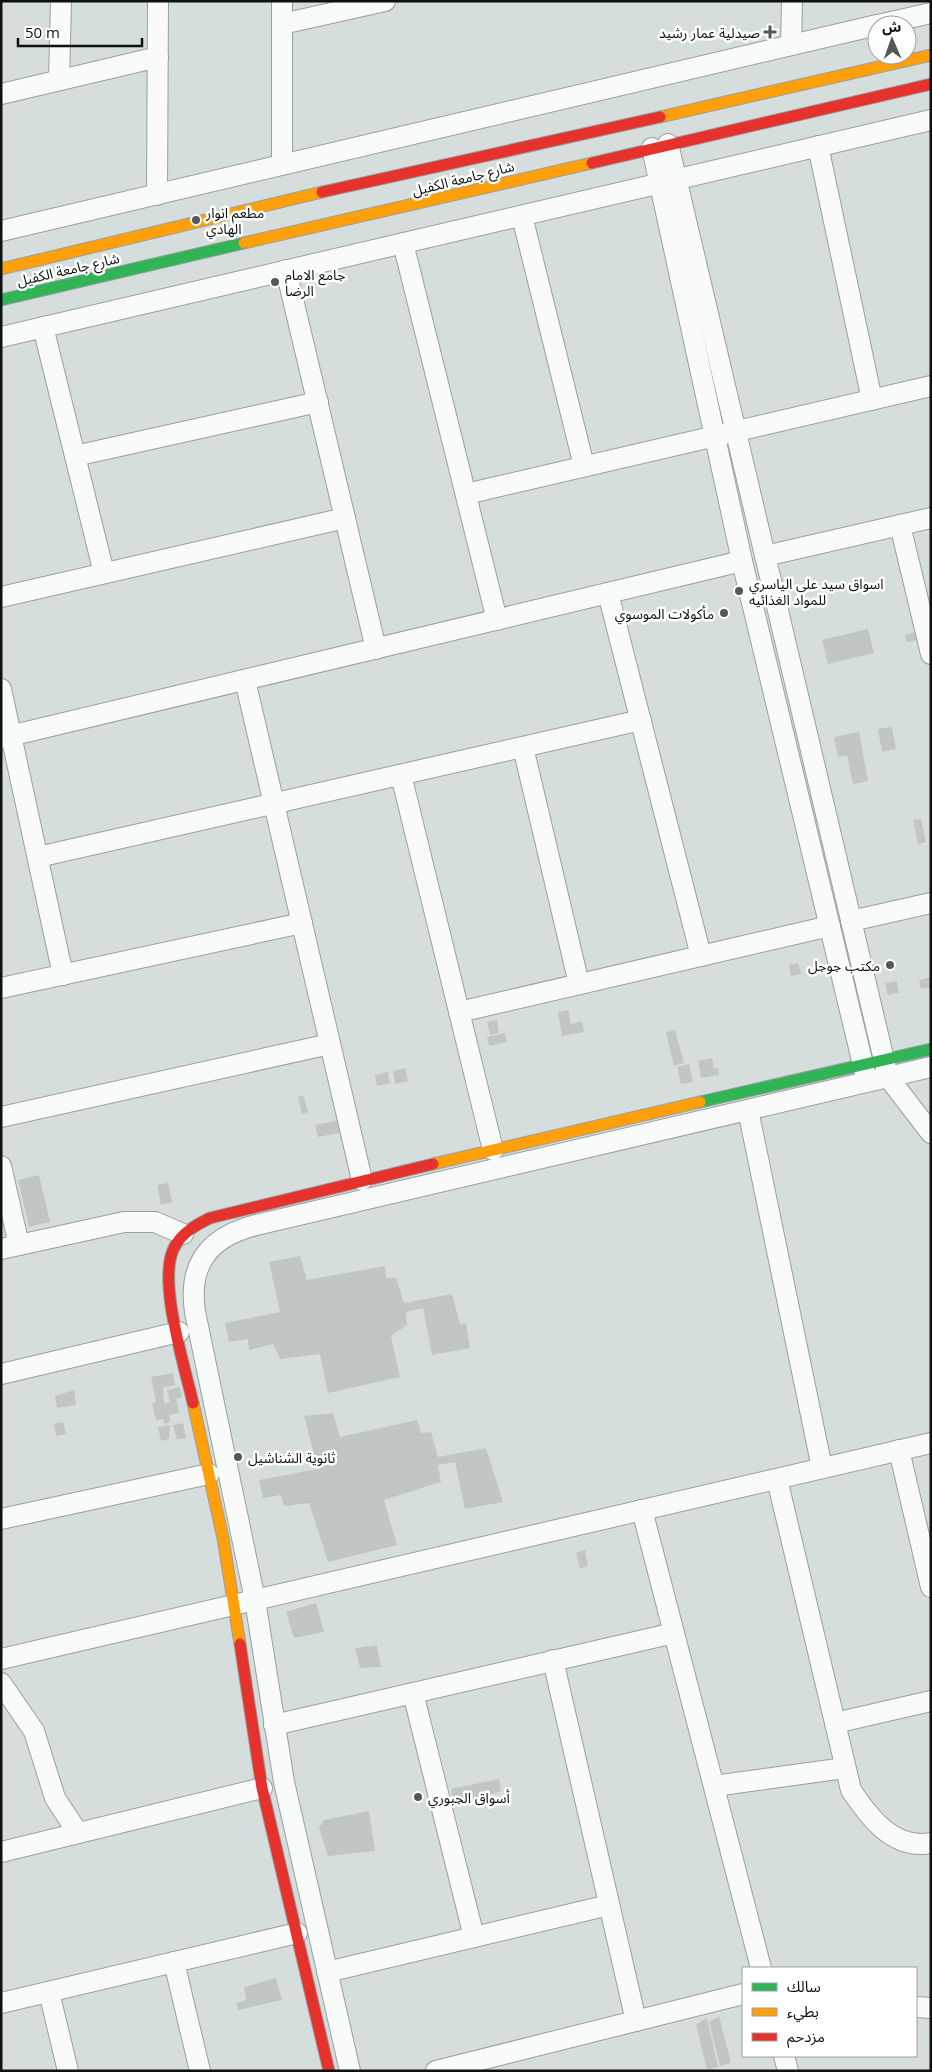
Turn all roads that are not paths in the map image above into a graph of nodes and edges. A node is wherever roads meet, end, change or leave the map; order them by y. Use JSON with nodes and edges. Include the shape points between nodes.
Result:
{"nodes":[{"id":1,"x":61,"y":1,"type":"edge"},
{"id":2,"x":158,"y":1,"type":"edge"},
{"id":3,"x":282,"y":1,"type":"edge"},
{"id":4,"x":385,"y":1,"type":"edge"},
{"id":5,"x":792,"y":1,"type":"edge"},
{"id":6,"x":923,"y":10,"type":"edge"},
{"id":7,"x":908,"y":15,"type":"edge"},
{"id":8,"x":282,"y":24,"type":"junction"},
{"id":9,"x":867,"y":27,"type":"edge"},
{"id":10,"x":791,"y":44,"type":"junction"},
{"id":11,"x":931,"y":55,"type":"edge"},
{"id":12,"x":158,"y":56,"type":"junction"},
{"id":13,"x":59,"y":80,"type":"junction"},
{"id":14,"x":931,"y":84,"type":"edge"},
{"id":15,"x":1,"y":94,"type":"edge"},
{"id":16,"x":931,"y":120,"type":"edge"},
{"id":17,"x":660,"y":146,"type":"junction"},
{"id":18,"x":818,"y":146,"type":"junction"},
{"id":19,"x":492,"y":153,"type":"junction"},
{"id":20,"x":282,"y":165,"type":"junction"},
{"id":21,"x":414,"y":170,"type":"junction"},
{"id":22,"x":668,"y":181,"type":"junction"},
{"id":23,"x":495,"y":185,"type":"junction"},
{"id":24,"x":157,"y":195,"type":"junction"},
{"id":25,"x":420,"y":204,"type":"junction"},
{"id":26,"x":522,"y":216,"type":"junction"},
{"id":27,"x":1,"y":231,"type":"edge"},
{"id":28,"x":403,"y":243,"type":"junction"},
{"id":29,"x":1,"y":269,"type":"edge"},
{"id":30,"x":286,"y":270,"type":"junction"},
{"id":31,"x":1,"y":300,"type":"edge"},
{"id":32,"x":43,"y":327,"type":"junction"},
{"id":33,"x":1,"y":337,"type":"edge"},
{"id":34,"x":931,"y":386,"type":"edge"},
{"id":35,"x":872,"y":400,"type":"junction"},
{"id":36,"x":318,"y":402,"type":"junction"},
{"id":37,"x":736,"y":431,"type":"junction"},
{"id":38,"x":715,"y":436,"type":"junction"},
{"id":39,"x":75,"y":456,"type":"junction"},
{"id":40,"x":584,"y":466,"type":"junction"},
{"id":41,"x":466,"y":494,"type":"junction"},
{"id":42,"x":345,"y":518,"type":"junction"},
{"id":43,"x":931,"y":518,"type":"edge"},
{"id":44,"x":900,"y":525,"type":"junction"},
{"id":45,"x":765,"y":556,"type":"junction"},
{"id":46,"x":742,"y":561,"type":"junction"},
{"id":47,"x":104,"y":573,"type":"junction"},
{"id":48,"x":608,"y":593,"type":"junction"},
{"id":49,"x":1,"y":597,"type":"edge"},
{"id":50,"x":497,"y":620,"type":"junction"},
{"id":51,"x":376,"y":648,"type":"junction"},
{"id":52,"x":930,"y":650,"type":"edge"},
{"id":53,"x":245,"y":680,"type":"junction"},
{"id":54,"x":1,"y":690,"type":"edge"},
{"id":55,"x":641,"y":720,"type":"junction"},
{"id":56,"x":6,"y":737,"type":"edge"},
{"id":57,"x":523,"y":747,"type":"junction"},
{"id":58,"x":401,"y":775,"type":"junction"},
{"id":59,"x":274,"y":804,"type":"junction"},
{"id":60,"x":38,"y":857,"type":"junction"},
{"id":61,"x":931,"y":903,"type":"edge"},
{"id":62,"x":851,"y":921,"type":"junction"},
{"id":63,"x":302,"y":923,"type":"junction"},
{"id":64,"x":830,"y":926,"type":"junction"},
{"id":65,"x":701,"y":956,"type":"junction"},
{"id":66,"x":63,"y":975,"type":"junction"},
{"id":67,"x":579,"y":984,"type":"junction"},
{"id":68,"x":1,"y":988,"type":"edge"},
{"id":69,"x":459,"y":1012,"type":"junction"},
{"id":70,"x":330,"y":1044,"type":"junction"},
{"id":71,"x":931,"y":1050,"type":"edge"},
{"id":72,"x":931,"y":1067,"type":"edge"},
{"id":73,"x":886,"y":1069,"type":"junction"},
{"id":74,"x":865,"y":1074,"type":"junction"},
{"id":75,"x":748,"y":1110,"type":"junction"},
{"id":76,"x":1,"y":1117,"type":"edge"},
{"id":77,"x":931,"y":1133,"type":"edge"},
{"id":78,"x":493,"y":1150,"type":"junction"},
{"id":79,"x":1,"y":1166,"type":"edge"},
{"id":80,"x":362,"y":1180,"type":"junction"},
{"id":81,"x":183,"y":1234,"type":"junction"},
{"id":82,"x":10,"y":1247,"type":"edge"},
{"id":83,"x":179,"y":1332,"type":"junction"},
{"id":84,"x":1,"y":1374,"type":"edge"},
{"id":85,"x":931,"y":1443,"type":"edge"},
{"id":86,"x":899,"y":1450,"type":"junction"},
{"id":87,"x":822,"y":1468,"type":"junction"},
{"id":88,"x":209,"y":1474,"type":"junction"},
{"id":89,"x":777,"y":1479,"type":"junction"},
{"id":90,"x":642,"y":1510,"type":"junction"},
{"id":91,"x":1,"y":1519,"type":"edge"},
{"id":92,"x":930,"y":1580,"type":"edge"},
{"id":93,"x":255,"y":1600,"type":"junction"},
{"id":94,"x":235,"y":1605,"type":"junction"},
{"id":95,"x":674,"y":1633,"type":"junction"},
{"id":96,"x":1,"y":1659,"type":"edge"},
{"id":97,"x":553,"y":1660,"type":"junction"},
{"id":98,"x":1,"y":1683,"type":"edge"},
{"id":99,"x":413,"y":1692,"type":"junction"},
{"id":100,"x":931,"y":1701,"type":"edge"},
{"id":101,"x":835,"y":1724,"type":"junction"},
{"id":102,"x":274,"y":1725,"type":"junction"},
{"id":103,"x":845,"y":1768,"type":"junction"},
{"id":104,"x":714,"y":1786,"type":"junction"},
{"id":105,"x":262,"y":1788,"type":"junction"},
{"id":106,"x":78,"y":1833,"type":"junction"},
{"id":107,"x":931,"y":1843,"type":"edge"},
{"id":108,"x":1,"y":1852,"type":"edge"},
{"id":109,"x":609,"y":1905,"type":"junction"},
{"id":110,"x":297,"y":1933,"type":"junction"},
{"id":111,"x":474,"y":1937,"type":"junction"},
{"id":112,"x":174,"y":1962,"type":"junction"},
{"id":113,"x":761,"y":1967,"type":"edge"},
{"id":114,"x":327,"y":1972,"type":"junction"},
{"id":115,"x":49,"y":1992,"type":"junction"},
{"id":116,"x":742,"y":1994,"type":"edge"},
{"id":117,"x":1,"y":2003,"type":"edge"},
{"id":118,"x":917,"y":2007,"type":"edge"},
{"id":119,"x":931,"y":2008,"type":"edge"},
{"id":120,"x":636,"y":2021,"type":"junction"},
{"id":121,"x":784,"y":2057,"type":"edge"},
{"id":122,"x":68,"y":2071,"type":"edge"},
{"id":123,"x":200,"y":2071,"type":"edge"},
{"id":124,"x":329,"y":2071,"type":"edge"},
{"id":125,"x":350,"y":2071,"type":"edge"},
{"id":126,"x":436,"y":2071,"type":"edge"},
{"id":127,"x":788,"y":2071,"type":"edge"}],
"edges":[{"from":1,"to":13,"type":"street"},
{"from":2,"to":12,"type":"street"},
{"from":3,"to":8,"type":"street"},
{"from":4,"to":8,"type":"street"},
{"from":5,"to":10,"type":"street"},
{"from":6,"to":7,"type":"street"},
{"from":8,"to":20,"type":"street"},
{"from":9,"to":10,"type":"street"},
{"from":10,"to":20,"type":"street"},
{"from":11,"to":19,"type":"main road","name":"شارع جامعة الكفيل"},
{"from":12,"to":13,"type":"street"},
{"from":12,"to":24,"type":"street"},
{"from":13,"to":15,"type":"street"},
{"from":14,"to":17,"type":"main road","name":"شارع جامعة الكفيل"},
{"from":16,"to":18,"type":"street"},
{"from":17,"to":22,"type":"street"},
{"from":17,"to":23,"type":"main road","name":"شارع جامعة الكفيل"},
{"from":18,"to":22,"type":"street"},
{"from":18,"to":35,"type":"street"},
{"from":19,"to":21,"type":"main road","name":"شارع جامعة الكفيل"},
{"from":19,"to":23,"type":"main road","via":[[484,163],[484,173]]},
{"from":20,"to":24,"type":"street"},
{"from":21,"to":25,"type":"main road","via":[[424,172],[432,184],[428,198]]},
{"from":21,"to":29,"type":"main road","name":"شارع جامعة الكفيل"},
{"from":22,"to":26,"type":"street"},
{"from":22,"to":37,"type":"street"},
{"from":22,"to":38,"type":"street"},
{"from":23,"to":25,"type":"main road","name":"شارع جامعة الكفيل"},
{"from":24,"to":27,"type":"street"},
{"from":25,"to":31,"type":"main road","name":"شارع جامعة الكفيل"},
{"from":26,"to":28,"type":"street"},
{"from":26,"to":40,"type":"street"},
{"from":28,"to":30,"type":"street"},
{"from":28,"to":41,"type":"street"},
{"from":30,"to":32,"type":"street"},
{"from":30,"to":36,"type":"street"},
{"from":32,"to":33,"type":"street"},
{"from":32,"to":39,"type":"street"},
{"from":34,"to":35,"type":"street"},
{"from":35,"to":37,"type":"street"},
{"from":36,"to":39,"type":"street"},
{"from":36,"to":42,"type":"street"},
{"from":37,"to":38,"type":"street"},
{"from":37,"to":45,"type":"street"},
{"from":38,"to":40,"type":"street"},
{"from":38,"to":46,"type":"street"},
{"from":39,"to":47,"type":"street"},
{"from":40,"to":41,"type":"street"},
{"from":41,"to":50,"type":"street"},
{"from":42,"to":47,"type":"street"},
{"from":42,"to":51,"type":"street"},
{"from":43,"to":44,"type":"street"},
{"from":44,"to":45,"type":"street"},
{"from":44,"to":52,"type":"street"},
{"from":45,"to":62,"type":"street"},
{"from":46,"to":48,"type":"street"},
{"from":46,"to":64,"type":"street"},
{"from":47,"to":49,"type":"street"},
{"from":48,"to":50,"type":"street"},
{"from":48,"to":55,"type":"street"},
{"from":50,"to":51,"type":"street"},
{"from":51,"to":53,"type":"street"},
{"from":53,"to":56,"type":"street"},
{"from":53,"to":59,"type":"street"},
{"from":54,"to":56,"type":"street"},
{"from":55,"to":57,"type":"street"},
{"from":55,"to":65,"type":"street"},
{"from":56,"to":60,"type":"street"},
{"from":57,"to":58,"type":"street"},
{"from":57,"to":67,"type":"street"},
{"from":58,"to":59,"type":"street"},
{"from":58,"to":69,"type":"street"},
{"from":59,"to":60,"type":"street"},
{"from":59,"to":63,"type":"street"},
{"from":60,"to":66,"type":"street"},
{"from":61,"to":62,"type":"street"},
{"from":62,"to":73,"type":"street"},
{"from":63,"to":66,"type":"street"},
{"from":63,"to":70,"type":"street"},
{"from":64,"to":65,"type":"street"},
{"from":64,"to":74,"type":"street"},
{"from":65,"to":67,"type":"street"},
{"from":66,"to":68,"type":"street"},
{"from":67,"to":69,"type":"street"},
{"from":69,"to":78,"type":"street"},
{"from":70,"to":76,"type":"street"},
{"from":70,"to":80,"type":"street"},
{"from":71,"to":73,"type":"main road"},
{"from":72,"to":73,"type":"street"},
{"from":73,"to":74,"type":"street"},
{"from":73,"to":77,"type":"street"},
{"from":74,"to":75,"type":"street"},
{"from":74,"to":78,"type":"main road"},
{"from":75,"to":87,"type":"street"},
{"from":75,"to":93,"type":"street","via":[[256,1225],[223,1237],[210,1248],[194,1278],[193,1296]]},
{"from":78,"to":80,"type":"main road"},
{"from":79,"to":82,"type":"street"},
{"from":80,"to":81,"type":"main road","via":[[210,1218]]},
{"from":81,"to":82,"type":"street","via":[[170,1227],[140,1221],[109,1224]]},
{"from":81,"to":83,"type":"main road","via":[[167,1262],[168,1293]]},
{"from":83,"to":84,"type":"street"},
{"from":83,"to":88,"type":"main road"},
{"from":85,"to":86,"type":"street"},
{"from":86,"to":87,"type":"street"},
{"from":86,"to":92,"type":"street"},
{"from":87,"to":89,"type":"street"},
{"from":88,"to":91,"type":"street"},
{"from":88,"to":94,"type":"main road"},
{"from":89,"to":90,"type":"street"},
{"from":89,"to":101,"type":"street"},
{"from":90,"to":93,"type":"street"},
{"from":90,"to":95,"type":"street"},
{"from":93,"to":94,"type":"street"},
{"from":93,"to":102,"type":"street"},
{"from":94,"to":96,"type":"street"},
{"from":94,"to":105,"type":"main road"},
{"from":95,"to":97,"type":"street"},
{"from":95,"to":104,"type":"street"},
{"from":97,"to":99,"type":"street"},
{"from":97,"to":109,"type":"street"},
{"from":98,"to":106,"type":"street","via":[[34,1731],[55,1798]]},
{"from":99,"to":102,"type":"street"},
{"from":99,"to":111,"type":"street"},
{"from":100,"to":101,"type":"street"},
{"from":101,"to":103,"type":"street"},
{"from":102,"to":114,"type":"street"},
{"from":103,"to":104,"type":"street"},
{"from":103,"to":107,"type":"street","via":[[850,1790],[886,1833],[918,1845]]},
{"from":104,"to":113,"type":"street"},
{"from":105,"to":106,"type":"street"},
{"from":105,"to":110,"type":"main road"},
{"from":106,"to":108,"type":"street"},
{"from":109,"to":111,"type":"street"},
{"from":109,"to":120,"type":"street"},
{"from":110,"to":112,"type":"street"},
{"from":110,"to":124,"type":"main road"},
{"from":111,"to":114,"type":"street"},
{"from":112,"to":115,"type":"street"},
{"from":112,"to":123,"type":"street"},
{"from":114,"to":125,"type":"street"},
{"from":115,"to":117,"type":"street"},
{"from":115,"to":122,"type":"street"},
{"from":116,"to":120,"type":"street"},
{"from":118,"to":119,"type":"street"},
{"from":120,"to":126,"type":"street"},
{"from":121,"to":127,"type":"street"}]}
